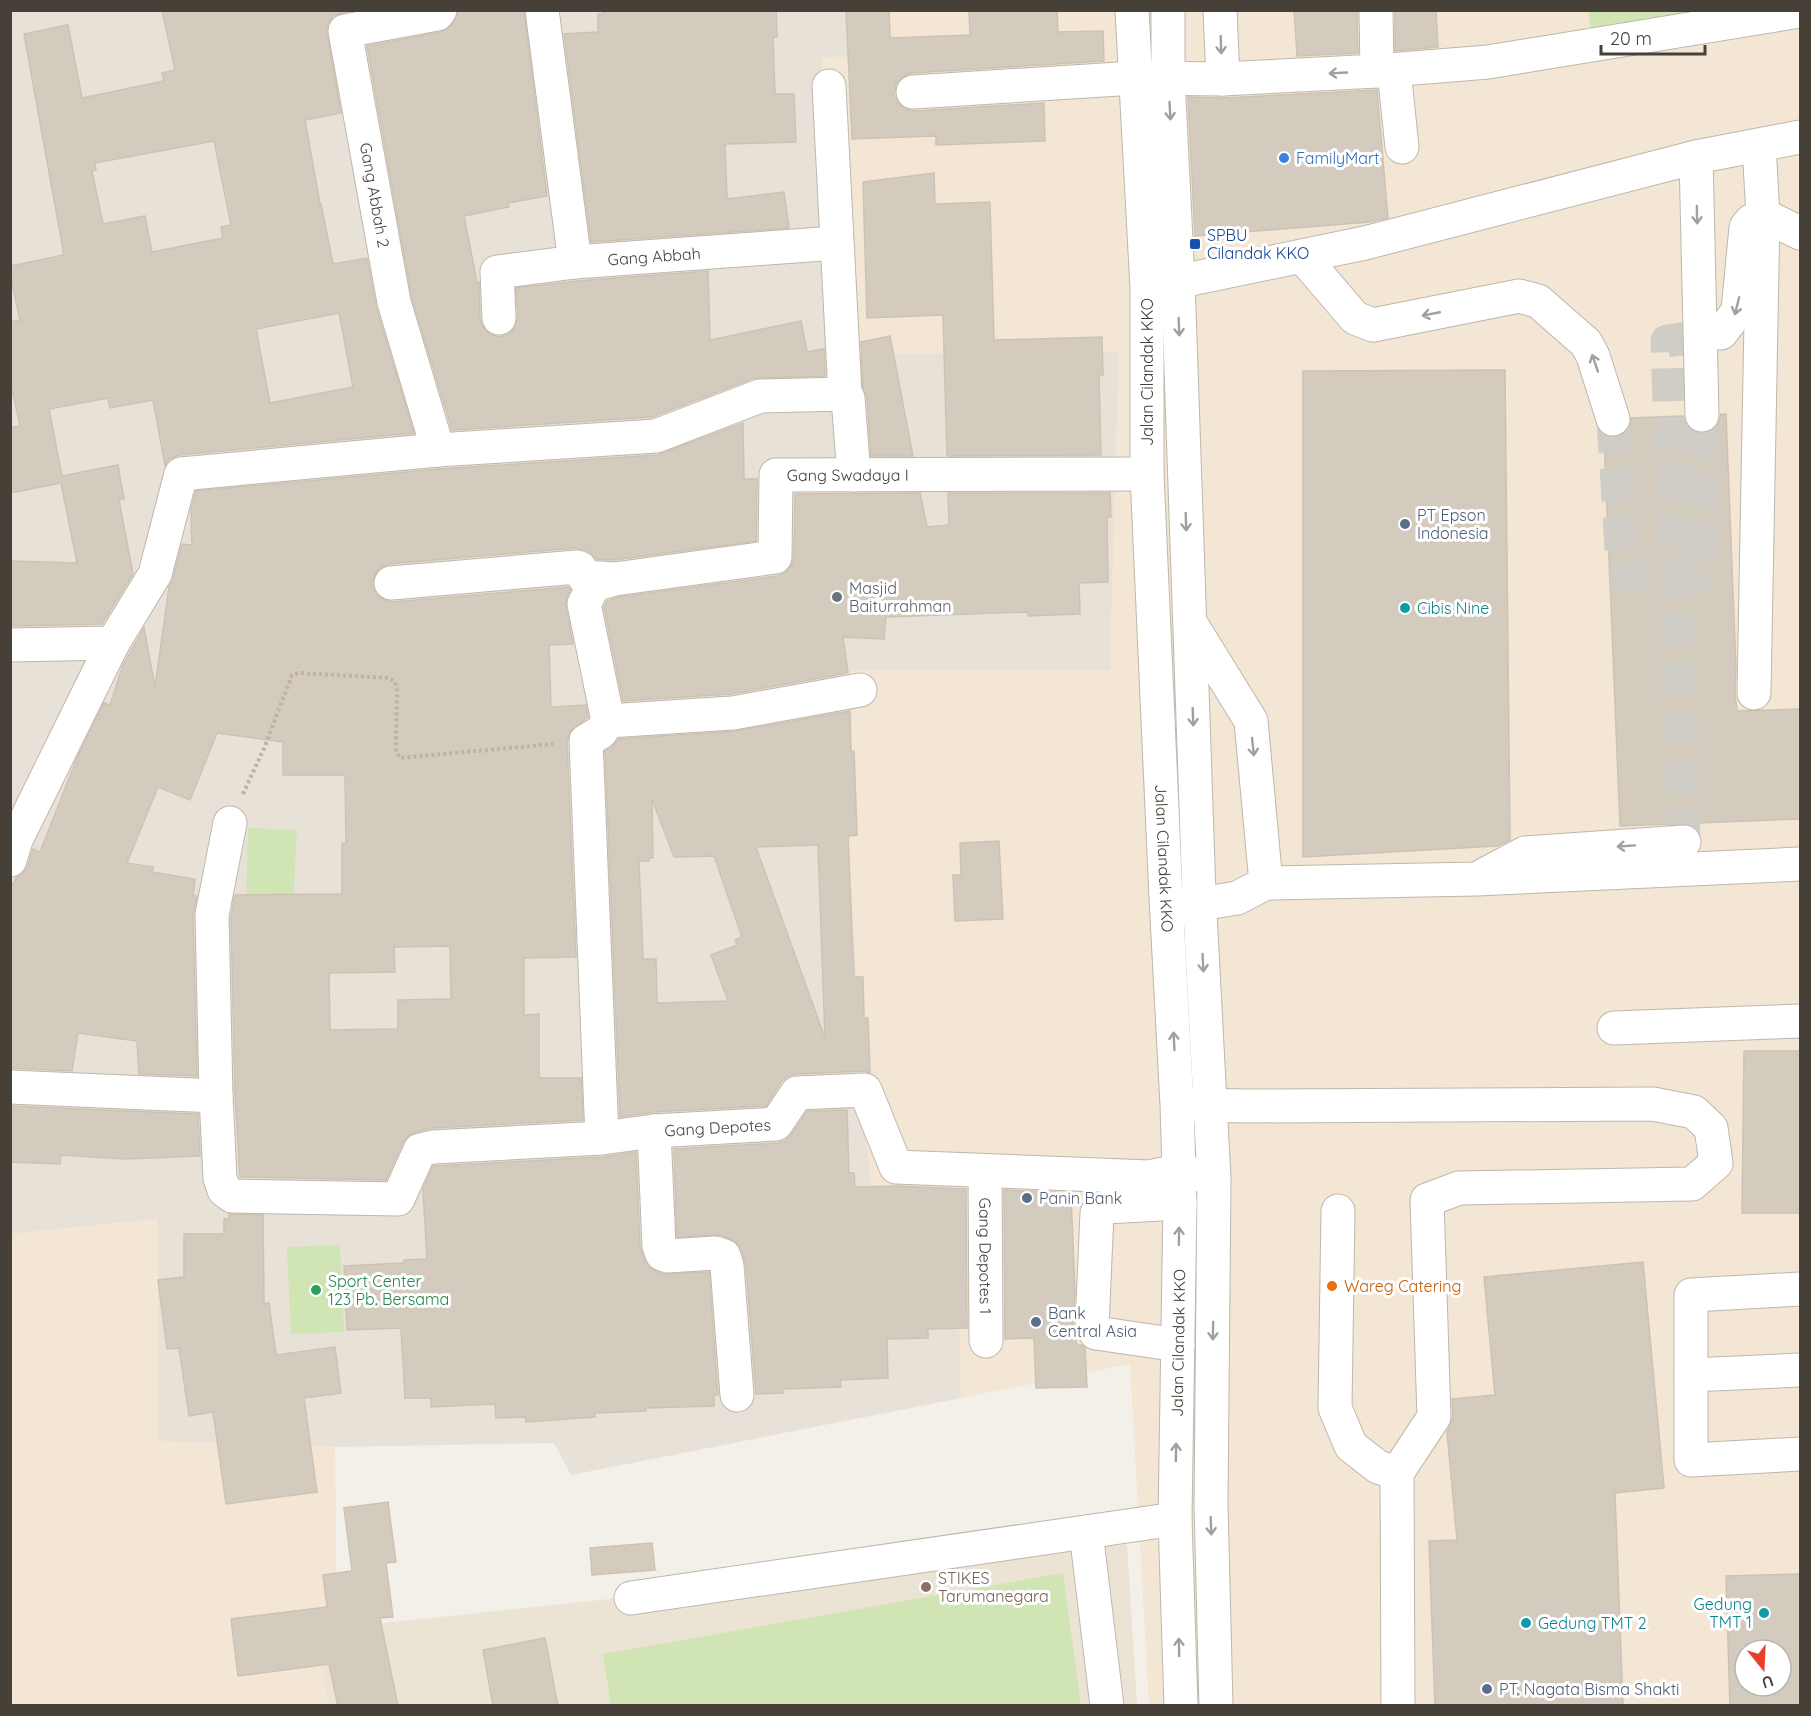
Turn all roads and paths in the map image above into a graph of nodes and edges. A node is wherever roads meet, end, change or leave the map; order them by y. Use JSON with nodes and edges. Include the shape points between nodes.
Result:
{"nodes":[{"id":1,"x":440,"y":10,"type":"edge"},
{"id":2,"x":542,"y":10,"type":"edge"},
{"id":3,"x":1168,"y":10,"type":"edge"},
{"id":4,"x":1220,"y":10,"type":"edge"},
{"id":5,"x":1376,"y":10,"type":"edge"},
{"id":6,"x":1140,"y":11,"type":"edge"},
{"id":7,"x":1800,"y":11,"type":"edge"},
{"id":8,"x":1386,"y":71,"type":"junction"},
{"id":9,"x":1135,"y":78,"type":"junction"},
{"id":10,"x":1168,"y":78,"type":"junction"},
{"id":11,"x":1222,"y":79,"type":"junction"},
{"id":12,"x":830,"y":86,"type":"dead end"},
{"id":13,"x":913,"y":92,"type":"dead end"},
{"id":14,"x":1800,"y":137,"type":"edge"},
{"id":15,"x":1759,"y":146,"type":"junction"},
{"id":16,"x":1402,"y":147,"type":"dead end"},
{"id":17,"x":1696,"y":157,"type":"junction"},
{"id":18,"x":1763,"y":215,"type":"junction"},
{"id":19,"x":1800,"y":233,"type":"edge"},
{"id":20,"x":836,"y":243,"type":"junction"},
{"id":21,"x":1302,"y":256,"type":"junction"},
{"id":22,"x":575,"y":262,"type":"junction"},
{"id":23,"x":1162,"y":284,"type":"junction"},
{"id":24,"x":499,"y":318,"type":"dead end"},
{"id":25,"x":1720,"y":333,"type":"tunnel mouth"},
{"id":26,"x":845,"y":394,"type":"junction"},
{"id":27,"x":1702,"y":415,"type":"tunnel mouth"},
{"id":28,"x":1613,"y":419,"type":"tunnel mouth"},
{"id":29,"x":438,"y":450,"type":"junction"},
{"id":30,"x":1147,"y":474,"type":"junction"},
{"id":31,"x":854,"y":475,"type":"junction"},
{"id":32,"x":615,"y":579,"type":"junction"},
{"id":33,"x":391,"y":584,"type":"dead end"},
{"id":34,"x":1190,"y":622,"type":"junction"},
{"id":35,"x":113,"y":643,"type":"junction"},
{"id":36,"x":10,"y":645,"type":"edge"},
{"id":37,"x":860,"y":690,"type":"dead end"},
{"id":38,"x":1754,"y":693,"type":"dead end"},
{"id":39,"x":597,"y":731,"type":"junction"},
{"id":40,"x":230,"y":824,"type":"joint"},
{"id":41,"x":1684,"y":842,"type":"dead end"},
{"id":42,"x":10,"y":860,"type":"edge"},
{"id":43,"x":1800,"y":864,"type":"edge"},
{"id":44,"x":1477,"y":879,"type":"junction"},
{"id":45,"x":1266,"y":883,"type":"junction"},
{"id":46,"x":1200,"y":904,"type":"junction"},
{"id":47,"x":1167,"y":906,"type":"junction"},
{"id":48,"x":1800,"y":1021,"type":"edge"},
{"id":49,"x":1614,"y":1028,"type":"dead end"},
{"id":50,"x":10,"y":1087,"type":"edge"},
{"id":51,"x":216,"y":1096,"type":"junction"},
{"id":52,"x":1177,"y":1105,"type":"junction"},
{"id":53,"x":1209,"y":1105,"type":"junction"},
{"id":54,"x":654,"y":1131,"type":"junction"},
{"id":55,"x":602,"y":1138,"type":"junction"},
{"id":56,"x":1178,"y":1171,"type":"junction"},
{"id":57,"x":985,"y":1172,"type":"junction"},
{"id":58,"x":1214,"y":1178,"type":"junction"},
{"id":59,"x":1180,"y":1203,"type":"junction"},
{"id":60,"x":1338,"y":1211,"type":"dead end"},
{"id":61,"x":1800,"y":1289,"type":"edge"},
{"id":62,"x":1179,"y":1291,"type":"junction"},
{"id":63,"x":1213,"y":1295,"type":"junction"},
{"id":64,"x":986,"y":1341,"type":"dead end"},
{"id":65,"x":1178,"y":1345,"type":"junction"},
{"id":66,"x":1800,"y":1370,"type":"edge"},
{"id":67,"x":1691,"y":1375,"type":"junction"},
{"id":68,"x":738,"y":1395,"type":"dead end"},
{"id":69,"x":1800,"y":1454,"type":"edge"},
{"id":70,"x":1397,"y":1473,"type":"junction"},
{"id":71,"x":1176,"y":1519,"type":"junction"},
{"id":72,"x":1086,"y":1532,"type":"junction"},
{"id":73,"x":631,"y":1598,"type":"dead end"},
{"id":74,"x":1107,"y":1706,"type":"edge"},
{"id":75,"x":1181,"y":1706,"type":"edge"},
{"id":76,"x":1216,"y":1706,"type":"edge"},
{"id":77,"x":1398,"y":1706,"type":"edge"}],
"edges":[{"from":1,"to":29,"type":"street","name":"Gang Abbah 2","via":[[437,14],[345,31],[394,302]]},
{"from":2,"to":22,"type":"street"},
{"from":3,"to":10,"type":"street","name":"Jalan Cilandak KKO"},
{"from":4,"to":11,"type":"street","one_way":true},
{"from":5,"to":8,"type":"street"},
{"from":6,"to":9,"type":"street","name":"Jalan Cilandak KKO"},
{"from":7,"to":8,"type":"street","via":[[1488,62]]},
{"from":8,"to":11,"type":"street","one_way":true},
{"from":8,"to":16,"type":"street"},
{"from":9,"to":10,"type":"street"},
{"from":9,"to":13,"type":"street"},
{"from":9,"to":23,"type":"street","name":"Jalan Cilandak KKO"},
{"from":10,"to":11,"type":"street"},
{"from":10,"to":23,"type":"street","name":"Jalan Cilandak KKO","one_way":true},
{"from":12,"to":20,"type":"street"},
{"from":14,"to":15,"type":"street"},
{"from":15,"to":17,"type":"street"},
{"from":15,"to":18,"type":"street"},
{"from":17,"to":21,"type":"street"},
{"from":17,"to":27,"type":"street","one_way":true},
{"from":18,"to":19,"type":"street"},
{"from":18,"to":25,"type":"street","one_way":true,"via":[[1746,227],[1738,311]]},
{"from":18,"to":38,"type":"street"},
{"from":20,"to":22,"type":"street","name":"Gang Abbah"},
{"from":20,"to":26,"type":"street"},
{"from":21,"to":23,"type":"street"},
{"from":28,"to":21,"type":"street","one_way":true,"via":[[1586,343],[1538,301],[1519,296],[1373,326],[1355,318]]},
{"from":22,"to":24,"type":"street","name":"Gang Abbah","via":[[497,272]]},
{"from":23,"to":30,"type":"street","name":"Jalan Cilandak KKO"},
{"from":23,"to":34,"type":"street","name":"Jalan Cilandak KKO","one_way":true},
{"from":26,"to":29,"type":"street","via":[[760,396],[656,436]]},
{"from":26,"to":31,"type":"street"},
{"from":29,"to":35,"type":"street","via":[[181,474],[155,574]]},
{"from":30,"to":31,"type":"street","name":"Gang Swadaya I"},
{"from":30,"to":47,"type":"street","name":"Jalan Cilandak KKO"},
{"from":31,"to":32,"type":"street","name":"Gang Swadaya I","via":[[776,475],[775,557]]},
{"from":32,"to":33,"type":"street","via":[[584,577],[577,567]]},
{"from":32,"to":39,"type":"street","name":"Gang Swadaya I","via":[[594,585],[584,604]]},
{"from":34,"to":45,"type":"street","one_way":true,"via":[[1251,721]]},
{"from":34,"to":46,"type":"street","name":"Jalan Cilandak KKO","one_way":true},
{"from":35,"to":36,"type":"street"},
{"from":35,"to":42,"type":"street","via":[[16,840]]},
{"from":37,"to":39,"type":"street","via":[[733,713]]},
{"from":39,"to":40,"type":"path","via":[[400,758],[396,750],[395,682],[389,678],[292,675],[266,746]]},
{"from":39,"to":55,"type":"street","name":"Gang Swadaya I"},
{"from":40,"to":51,"type":"street","via":[[212,915]]},
{"from":41,"to":44,"type":"street","one_way":true,"via":[[1525,853]]},
{"from":43,"to":44,"type":"street"},
{"from":44,"to":45,"type":"street"},
{"from":45,"to":46,"type":"street","via":[[1237,898]]},
{"from":46,"to":47,"type":"street"},
{"from":46,"to":53,"type":"street","name":"Jalan Cilandak KKO","one_way":true},
{"from":52,"to":47,"type":"street","name":"Jalan Cilandak KKO","one_way":true},
{"from":48,"to":49,"type":"street"},
{"from":50,"to":51,"type":"street"},
{"from":51,"to":55,"type":"street","name":"Gang Depotes","via":[[220,1178],[224,1190],[232,1196],[398,1199],[420,1150]]},
{"from":52,"to":53,"type":"street"},
{"from":52,"to":56,"type":"street","name":"Jalan Cilandak KKO"},
{"from":53,"to":58,"type":"street","name":"Jalan Cilandak KKO"},
{"from":53,"to":70,"type":"street","via":[[1653,1104],[1694,1112],[1711,1128],[1716,1163],[1692,1184],[1459,1188],[1427,1200],[1434,1417]]},
{"from":54,"to":55,"type":"street","name":"Gang Depotes"},
{"from":54,"to":57,"type":"street","name":"Gang Depotes","via":[[776,1124],[797,1093],[865,1090],[896,1167]]},
{"from":54,"to":68,"type":"street","via":[[659,1246],[662,1254],[668,1256],[724,1256]]},
{"from":56,"to":57,"type":"street","name":"Gang Depotes","via":[[1149,1177]]},
{"from":56,"to":58,"type":"street"},
{"from":56,"to":59,"type":"street","name":"Jalan Cilandak KKO"},
{"from":57,"to":64,"type":"street","name":"Gang Depotes 1"},
{"from":58,"to":63,"type":"street","name":"Jalan Cilandak KKO"},
{"from":62,"to":59,"type":"street","name":"Jalan Cilandak KKO","one_way":true},
{"from":59,"to":65,"type":"street","via":[[1105,1207],[1097,1213],[1092,1327],[1096,1333]]},
{"from":60,"to":70,"type":"street","via":[[1335,1407],[1351,1446],[1378,1467]]},
{"from":61,"to":67,"type":"street","via":[[1691,1295]]},
{"from":62,"to":63,"type":"street"},
{"from":62,"to":65,"type":"street","name":"Jalan Cilandak KKO"},
{"from":63,"to":76,"type":"street","name":"Jalan Cilandak KKO","one_way":true,"via":[[1210,1504]]},
{"from":71,"to":65,"type":"street","name":"Jalan Cilandak KKO","one_way":true},
{"from":66,"to":67,"type":"street"},
{"from":67,"to":69,"type":"street","via":[[1691,1460]]},
{"from":70,"to":77,"type":"street"},
{"from":71,"to":72,"type":"street"},
{"from":75,"to":71,"type":"street","name":"Jalan Cilandak KKO","one_way":true},
{"from":72,"to":73,"type":"street"},
{"from":72,"to":74,"type":"street"}]}
